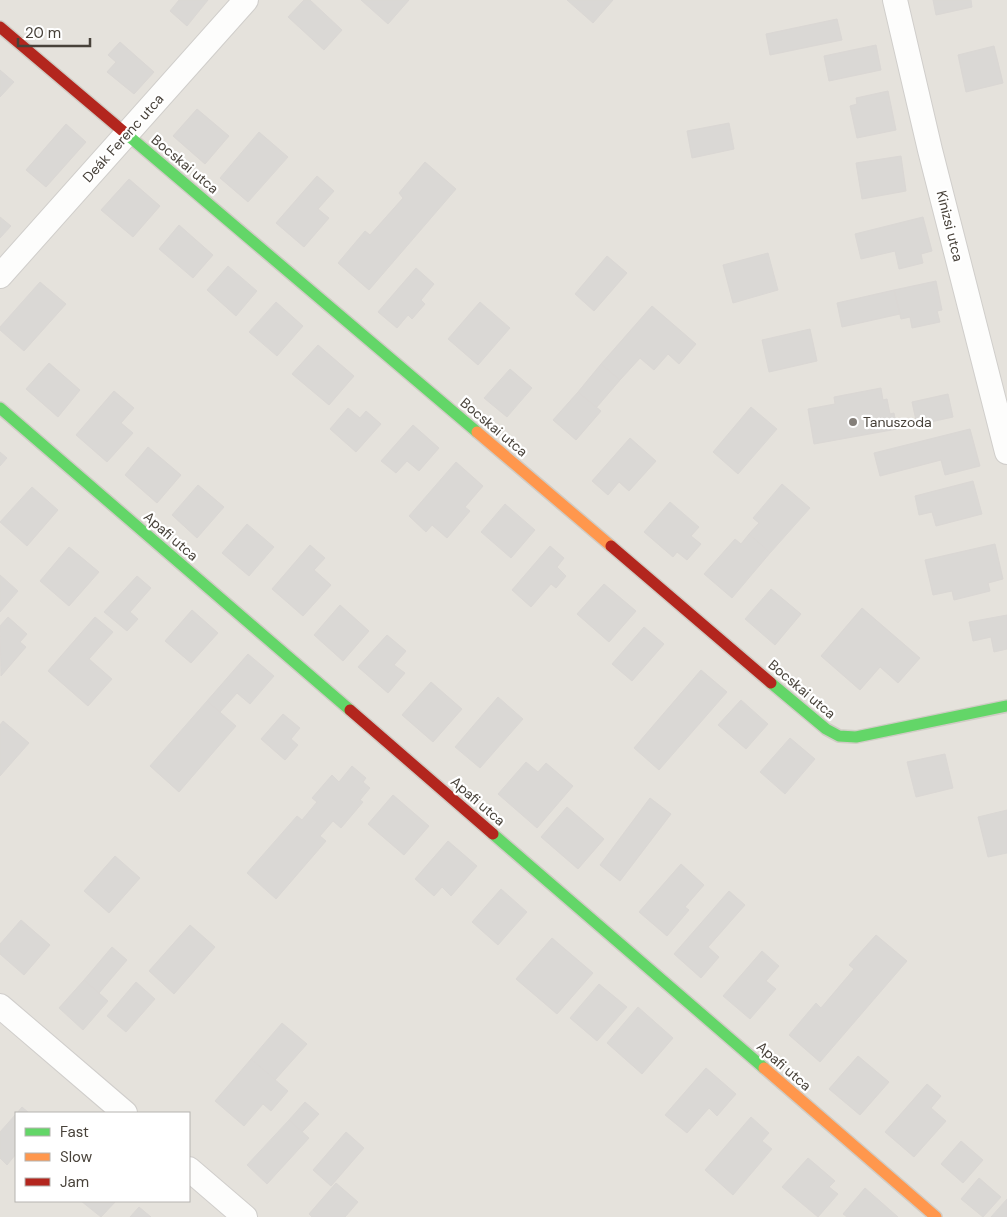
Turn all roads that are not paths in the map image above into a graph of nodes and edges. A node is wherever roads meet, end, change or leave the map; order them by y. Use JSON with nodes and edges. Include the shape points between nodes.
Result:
{"nodes":[{"id":1,"x":246,"y":0,"type":"edge"},
{"id":2,"x":895,"y":0,"type":"edge"},
{"id":3,"x":0,"y":27,"type":"edge"},
{"id":4,"x":127,"y":134,"type":"junction"},
{"id":5,"x":0,"y":276,"type":"edge"},
{"id":6,"x":0,"y":408,"type":"edge"},
{"id":7,"x":1007,"y":452,"type":"edge"},
{"id":8,"x":1007,"y":706,"type":"edge"},
{"id":9,"x":0,"y":1006,"type":"edge"},
{"id":10,"x":124,"y":1112,"type":"edge"},
{"id":11,"x":190,"y":1169,"type":"edge"},
{"id":12,"x":245,"y":1217,"type":"edge"},
{"id":13,"x":936,"y":1217,"type":"edge"}],
"edges":[{"from":1,"to":4,"type":"street","name":"Deák Ferenc utca"},
{"from":2,"to":7,"type":"street","name":"Kinizsi utca"},
{"from":3,"to":4,"type":"street","name":"Bocskai utca"},
{"from":4,"to":5,"type":"street","name":"Deák Ferenc utca"},
{"from":4,"to":8,"type":"street","name":"Bocskai utca","via":[[826,730],[839,736],[856,737]]},
{"from":6,"to":13,"type":"street","name":"Apafi utca"},
{"from":9,"to":10,"type":"street"},
{"from":11,"to":12,"type":"street"}]}
